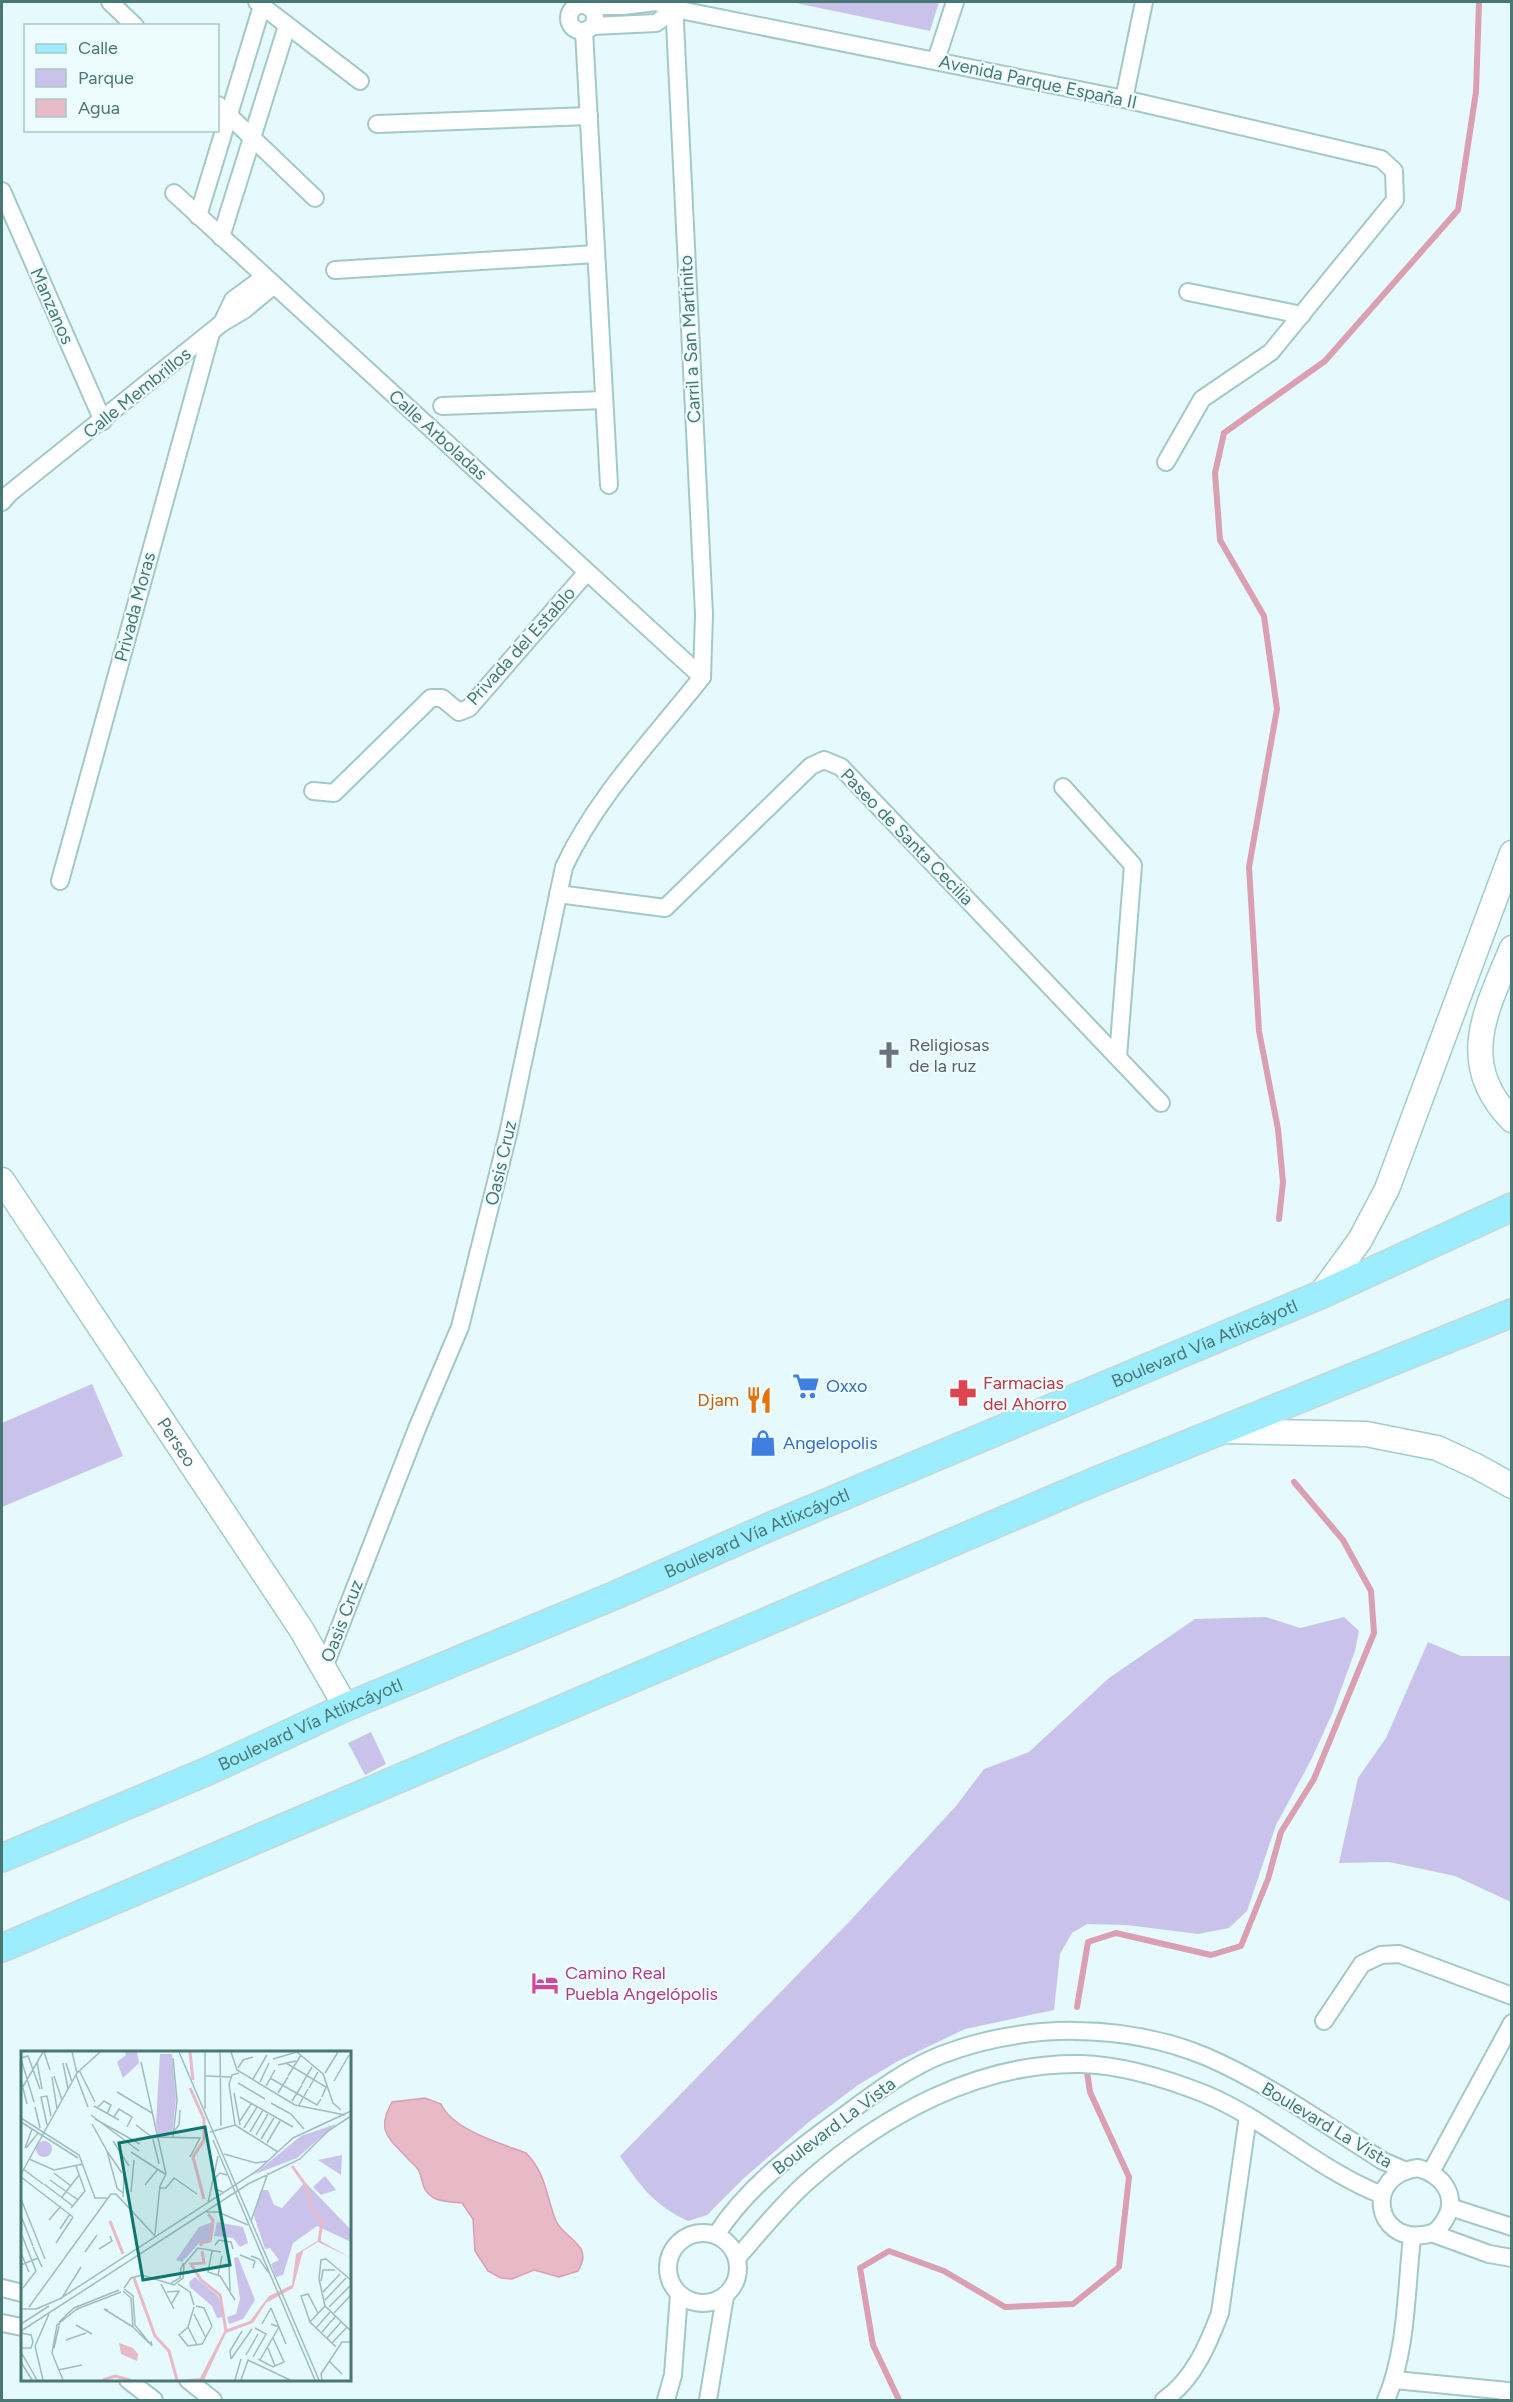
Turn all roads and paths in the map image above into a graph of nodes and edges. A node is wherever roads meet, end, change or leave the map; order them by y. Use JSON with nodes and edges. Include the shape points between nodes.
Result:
{"nodes":[{"id":1,"x":110,"y":2,"type":"edge"},
{"id":2,"x":954,"y":2,"type":"edge"},
{"id":3,"x":1144,"y":2,"type":"edge"},
{"id":4,"x":260,"y":4,"type":"edge"},
{"id":5,"x":583,"y":4,"type":"edge"},
{"id":6,"x":675,"y":5,"type":"edge"},
{"id":7,"x":133,"y":24,"type":"edge"},
{"id":8,"x":286,"y":26,"type":"junction"},
{"id":9,"x":588,"y":29,"type":"junction"},
{"id":10,"x":936,"y":60,"type":"junction"},
{"id":11,"x":360,"y":81,"type":"dead end"},
{"id":12,"x":1125,"y":99,"type":"junction"},
{"id":13,"x":224,"y":110,"type":"edge"},
{"id":14,"x":589,"y":116,"type":"junction"},
{"id":15,"x":377,"y":124,"type":"dead end"},
{"id":16,"x":219,"y":130,"type":"edge"},
{"id":17,"x":219,"y":132,"type":"edge"},
{"id":18,"x":253,"y":138,"type":"junction"},
{"id":19,"x":2,"y":191,"type":"edge"},
{"id":20,"x":174,"y":193,"type":"dead end"},
{"id":21,"x":315,"y":198,"type":"dead end"},
{"id":22,"x":198,"y":216,"type":"junction"},
{"id":23,"x":221,"y":237,"type":"junction"},
{"id":24,"x":596,"y":254,"type":"junction"},
{"id":25,"x":335,"y":270,"type":"dead end"},
{"id":26,"x":269,"y":281,"type":"junction"},
{"id":27,"x":1188,"y":292,"type":"dead end"},
{"id":28,"x":1302,"y":315,"type":"junction"},
{"id":29,"x":217,"y":328,"type":"junction"},
{"id":30,"x":604,"y":400,"type":"junction"},
{"id":31,"x":442,"y":406,"type":"dead end"},
{"id":32,"x":103,"y":420,"type":"junction"},
{"id":33,"x":1166,"y":462,"type":"dead end"},
{"id":34,"x":609,"y":485,"type":"dead end"},
{"id":35,"x":2,"y":502,"type":"edge"},
{"id":36,"x":587,"y":572,"type":"junction"},
{"id":37,"x":702,"y":677,"type":"junction"},
{"id":38,"x":1063,"y":787,"type":"dead end"},
{"id":39,"x":313,"y":790,"type":"dead end"},
{"id":40,"x":1512,"y":853,"type":"edge"},
{"id":41,"x":60,"y":881,"type":"dead end"},
{"id":42,"x":558,"y":894,"type":"junction"},
{"id":43,"x":1512,"y":948,"type":"edge"},
{"id":44,"x":1118,"y":1057,"type":"junction"},
{"id":45,"x":1161,"y":1104,"type":"dead end"},
{"id":46,"x":1512,"y":1120,"type":"edge"},
{"id":47,"x":2,"y":1180,"type":"edge"},
{"id":48,"x":1512,"y":1207,"type":"edge"},
{"id":49,"x":1320,"y":1295,"type":"junction"},
{"id":50,"x":1512,"y":1313,"type":"edge"},
{"id":51,"x":1224,"y":1431,"type":"junction"},
{"id":52,"x":1512,"y":1486,"type":"edge"},
{"id":53,"x":323,"y":1670,"type":"junction"},
{"id":54,"x":346,"y":1707,"type":"junction"},
{"id":55,"x":2,"y":1858,"type":"edge"},
{"id":56,"x":2,"y":1948,"type":"edge"},
{"id":57,"x":1512,"y":1995,"type":"edge"},
{"id":58,"x":1323,"y":2021,"type":"dead end"},
{"id":59,"x":1512,"y":2023,"type":"edge"},
{"id":60,"x":1248,"y":2115,"type":"junction"},
{"id":61,"x":1404,"y":2170,"type":"junction"},
{"id":62,"x":1431,"y":2172,"type":"junction"},
{"id":63,"x":1382,"y":2195,"type":"junction"},
{"id":64,"x":1450,"y":2207,"type":"junction"},
{"id":65,"x":1512,"y":2227,"type":"edge"},
{"id":66,"x":1434,"y":2234,"type":"junction"},
{"id":67,"x":716,"y":2235,"type":"junction"},
{"id":68,"x":1412,"y":2237,"type":"junction"},
{"id":69,"x":737,"y":2258,"type":"junction"},
{"id":70,"x":1512,"y":2258,"type":"edge"},
{"id":71,"x":2,"y":2288,"type":"edge"},
{"id":72,"x":21,"y":2293,"type":"edge"},
{"id":73,"x":678,"y":2294,"type":"junction"},
{"id":74,"x":725,"y":2296,"type":"junction"},
{"id":75,"x":2,"y":2323,"type":"edge"},
{"id":76,"x":21,"y":2327,"type":"edge"},
{"id":77,"x":1395,"y":2380,"type":"junction"},
{"id":78,"x":130,"y":2381,"type":"edge"},
{"id":79,"x":190,"y":2381,"type":"edge"},
{"id":80,"x":154,"y":2400,"type":"edge"},
{"id":81,"x":213,"y":2400,"type":"edge"},
{"id":82,"x":666,"y":2400,"type":"edge"},
{"id":83,"x":708,"y":2400,"type":"edge"},
{"id":84,"x":1164,"y":2400,"type":"edge"},
{"id":85,"x":1386,"y":2400,"type":"edge"},
{"id":86,"x":1508,"y":2400,"type":"edge"}],
"edges":[{"from":1,"to":7,"type":"street"},
{"from":2,"to":10,"type":"street"},
{"from":3,"to":12,"type":"street"},
{"from":4,"to":8,"type":"street"},
{"from":4,"to":13,"type":"street"},
{"from":5,"to":6,"type":"street","name":"Avenida Parque España II"},
{"from":5,"to":9,"type":"street","via":[[595,19]]},
{"from":5,"to":9,"type":"street","via":[[574,8],[569,20],[572,26]]},
{"from":6,"to":9,"type":"street","via":[[656,23]]},
{"from":6,"to":10,"type":"street","name":"Avenida Parque España II"},
{"from":6,"to":37,"type":"street","name":"Carril a San Martinito","via":[[704,614]]},
{"from":8,"to":11,"type":"street"},
{"from":8,"to":18,"type":"street"},
{"from":9,"to":14,"type":"street"},
{"from":10,"to":12,"type":"street","name":"Avenida Parque España II"},
{"from":12,"to":28,"type":"street","name":"Avenida Parque España II","via":[[1381,159],[1394,171],[1395,200]]},
{"from":13,"to":16,"type":"street"},
{"from":13,"to":18,"type":"street"},
{"from":14,"to":15,"type":"street"},
{"from":14,"to":24,"type":"street"},
{"from":17,"to":22,"type":"street"},
{"from":18,"to":21,"type":"street"},
{"from":18,"to":23,"type":"street"},
{"from":19,"to":32,"type":"street","name":"Manzanos"},
{"from":20,"to":22,"type":"street","name":"Calle Arboladas"},
{"from":22,"to":23,"type":"street","name":"Calle Arboladas"},
{"from":23,"to":26,"type":"street","name":"Calle Arboladas"},
{"from":24,"to":25,"type":"street"},
{"from":24,"to":30,"type":"street"},
{"from":26,"to":29,"type":"street","name":"Calle Membrillos","via":[[239,314]]},
{"from":26,"to":36,"type":"street","name":"Calle Arboladas"},
{"from":27,"to":28,"type":"street"},
{"from":28,"to":33,"type":"street","via":[[1271,352],[1202,399]]},
{"from":29,"to":32,"type":"street","name":"Calle Membrillos"},
{"from":29,"to":41,"type":"street","name":"Privada Moras"},
{"from":30,"to":31,"type":"street"},
{"from":30,"to":34,"type":"street"},
{"from":32,"to":35,"type":"street","name":"Calle Membrillos"},
{"from":36,"to":37,"type":"street","name":"Calle Arboladas"},
{"from":36,"to":39,"type":"street","name":"Privada del Establo","via":[[469,708],[459,712],[442,698],[431,698],[334,793]]},
{"from":37,"to":42,"type":"street","name":"Oasis Cruz","via":[[579,836],[564,867]]},
{"from":38,"to":44,"type":"street","via":[[1133,865]]},
{"from":40,"to":49,"type":"main road","via":[[1387,1189],[1360,1240]]},
{"from":42,"to":44,"type":"street","name":"Paseo de Santa Cecilia","via":[[665,908],[811,766],[825,760],[841,767]]},
{"from":42,"to":53,"type":"street","name":"Oasis Cruz","via":[[508,1134],[460,1327]]},
{"from":43,"to":46,"type":"main road","via":[[1486,1011],[1479,1057],[1491,1095]]},
{"from":44,"to":45,"type":"street","name":"Paseo de Santa Cecilia"},
{"from":47,"to":53,"type":"main road","name":"Perseo","via":[[300,1629]]},
{"from":48,"to":49,"type":"main road","name":"Boulevard Vía Atlixcáyotl"},
{"from":49,"to":54,"type":"main road","name":"Boulevard Vía Atlixcáyotl"},
{"from":50,"to":51,"type":"main road"},
{"from":51,"to":52,"type":"main road","via":[[1366,1434],[1437,1448]]},
{"from":51,"to":56,"type":"main road","via":[[1074,1490]]},
{"from":53,"to":54,"type":"main road","name":"Perseo"},
{"from":54,"to":55,"type":"main road","name":"Boulevard Vía Atlixcáyotl","via":[[208,1771]]},
{"from":57,"to":58,"type":"street","via":[[1399,1954],[1381,1955],[1362,1964]]},
{"from":59,"to":62,"type":"street"},
{"from":60,"to":63,"type":"street","name":"Boulevard La Vista","via":[[1359,2187]]},
{"from":60,"to":69,"type":"street","name":"Boulevard La Vista","via":[[1206,2095],[1117,2069],[1082,2064],[993,2075],[948,2090],[871,2132],[808,2181]]},
{"from":60,"to":84,"type":"street","via":[[1220,2313],[1198,2363]]},
{"from":61,"to":62,"type":"street","via":[[1418,2168]]},
{"from":61,"to":63,"type":"street","via":[[1389,2180]]},
{"from":61,"to":67,"type":"street","name":"Boulevard La Vista","via":[[1383,2161],[1258,2083],[1206,2057],[1115,2034],[1028,2032],[939,2056],[886,2084],[771,2172]]},
{"from":62,"to":64,"type":"street","via":[[1448,2190]]},
{"from":63,"to":68,"type":"street","via":[[1382,2213],[1394,2229]]},
{"from":64,"to":65,"type":"street"},
{"from":64,"to":66,"type":"street"},
{"from":66,"to":68,"type":"street"},
{"from":66,"to":70,"type":"street"},
{"from":67,"to":69,"type":"street","via":[[729,2244]]},
{"from":67,"to":73,"type":"street","via":[[701,2232],[686,2236],[674,2246],[667,2271]]},
{"from":68,"to":77,"type":"street"},
{"from":69,"to":74,"type":"street","via":[[737,2279]]},
{"from":71,"to":72,"type":"street"},
{"from":73,"to":74,"type":"street","via":[[701,2303]]},
{"from":73,"to":82,"type":"street","via":[[673,2374]]},
{"from":74,"to":83,"type":"street"},
{"from":75,"to":76,"type":"street"},
{"from":77,"to":85,"type":"street"},
{"from":77,"to":86,"type":"street","via":[[1508,2391]]},
{"from":78,"to":80,"type":"street"},
{"from":79,"to":81,"type":"street"}]}
